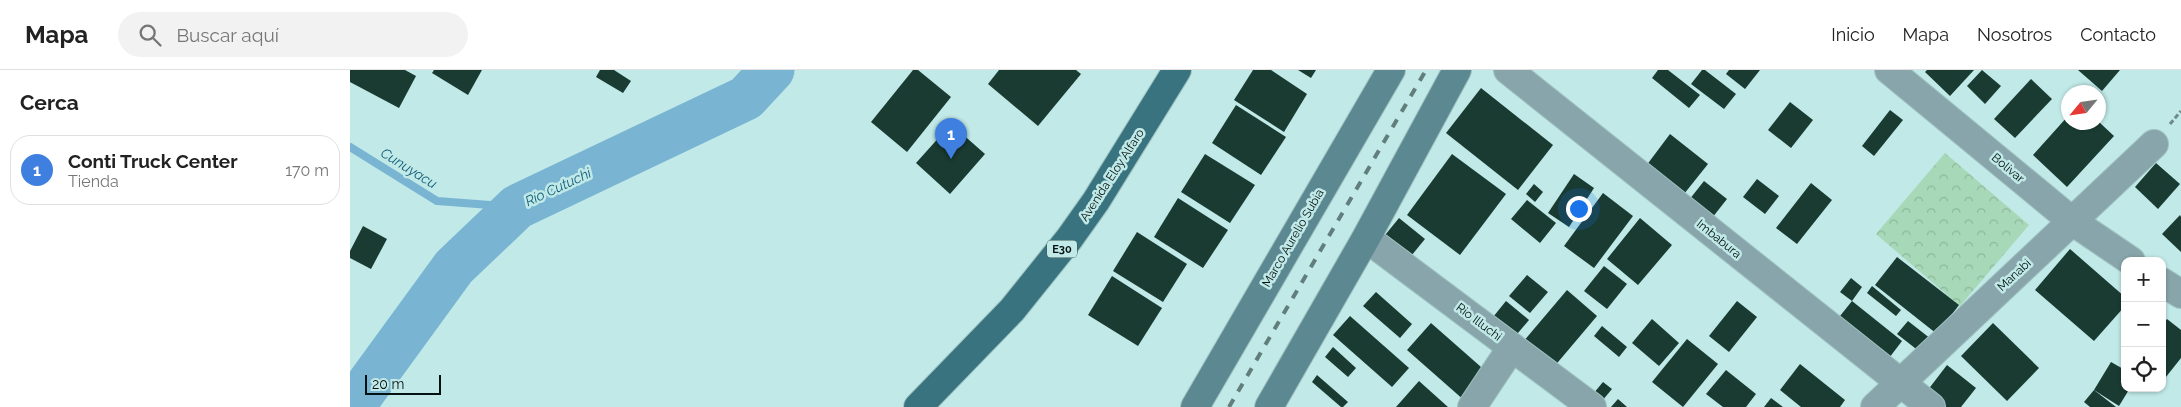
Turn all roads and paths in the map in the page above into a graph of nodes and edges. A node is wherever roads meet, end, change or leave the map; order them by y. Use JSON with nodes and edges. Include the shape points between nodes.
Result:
{"nodes":[{"id":1,"x":1177,"y":70,"type":"edge"},
{"id":2,"x":1391,"y":70,"type":"edge"},
{"id":3,"x":1457,"y":70,"type":"edge"},
{"id":4,"x":1508,"y":70,"type":"edge"},
{"id":5,"x":1889,"y":70,"type":"edge"},
{"id":6,"x":2154,"y":144,"type":"dead end"},
{"id":7,"x":2072,"y":221,"type":"junction"},
{"id":8,"x":1366,"y":238,"type":"junction"},
{"id":9,"x":2125,"y":257,"type":"edge"},
{"id":10,"x":2166,"y":285,"type":"edge"},
{"id":11,"x":2181,"y":294,"type":"edge"},
{"id":12,"x":1512,"y":347,"type":"junction"},
{"id":13,"x":1899,"y":383,"type":"junction"},
{"id":14,"x":918,"y":407,"type":"edge"},
{"id":15,"x":1195,"y":407,"type":"edge"},
{"id":16,"x":1269,"y":407,"type":"edge"},
{"id":17,"x":1472,"y":407,"type":"edge"},
{"id":18,"x":1592,"y":407,"type":"edge"},
{"id":19,"x":1875,"y":407,"type":"edge"},
{"id":20,"x":1931,"y":407,"type":"edge"}],
"edges":[{"from":1,"to":14,"type":"main road","name":"Avenida Eloy Alfaro","number":"E30","via":[[1069,240],[1012,310]]},
{"from":2,"to":15,"type":"main road","name":"Marco Aurelio Subia"},
{"from":3,"to":8,"type":"main road"},
{"from":4,"to":13,"type":"street","name":"Imbabura"},
{"from":5,"to":7,"type":"street","name":"Bolivar"},
{"from":6,"to":7,"type":"street","name":"Manabi"},
{"from":7,"to":9,"type":"street","name":"Bolivar"},
{"from":7,"to":13,"type":"street","name":"Manabi"},
{"from":8,"to":12,"type":"street","name":"Rio Illuchi"},
{"from":8,"to":16,"type":"main road"},
{"from":10,"to":11,"type":"street"},
{"from":12,"to":17,"type":"street"},
{"from":12,"to":18,"type":"street","name":"Rio Illuchi"},
{"from":13,"to":19,"type":"street","name":"Manabi"},
{"from":13,"to":20,"type":"street","name":"Imbabura"}]}
